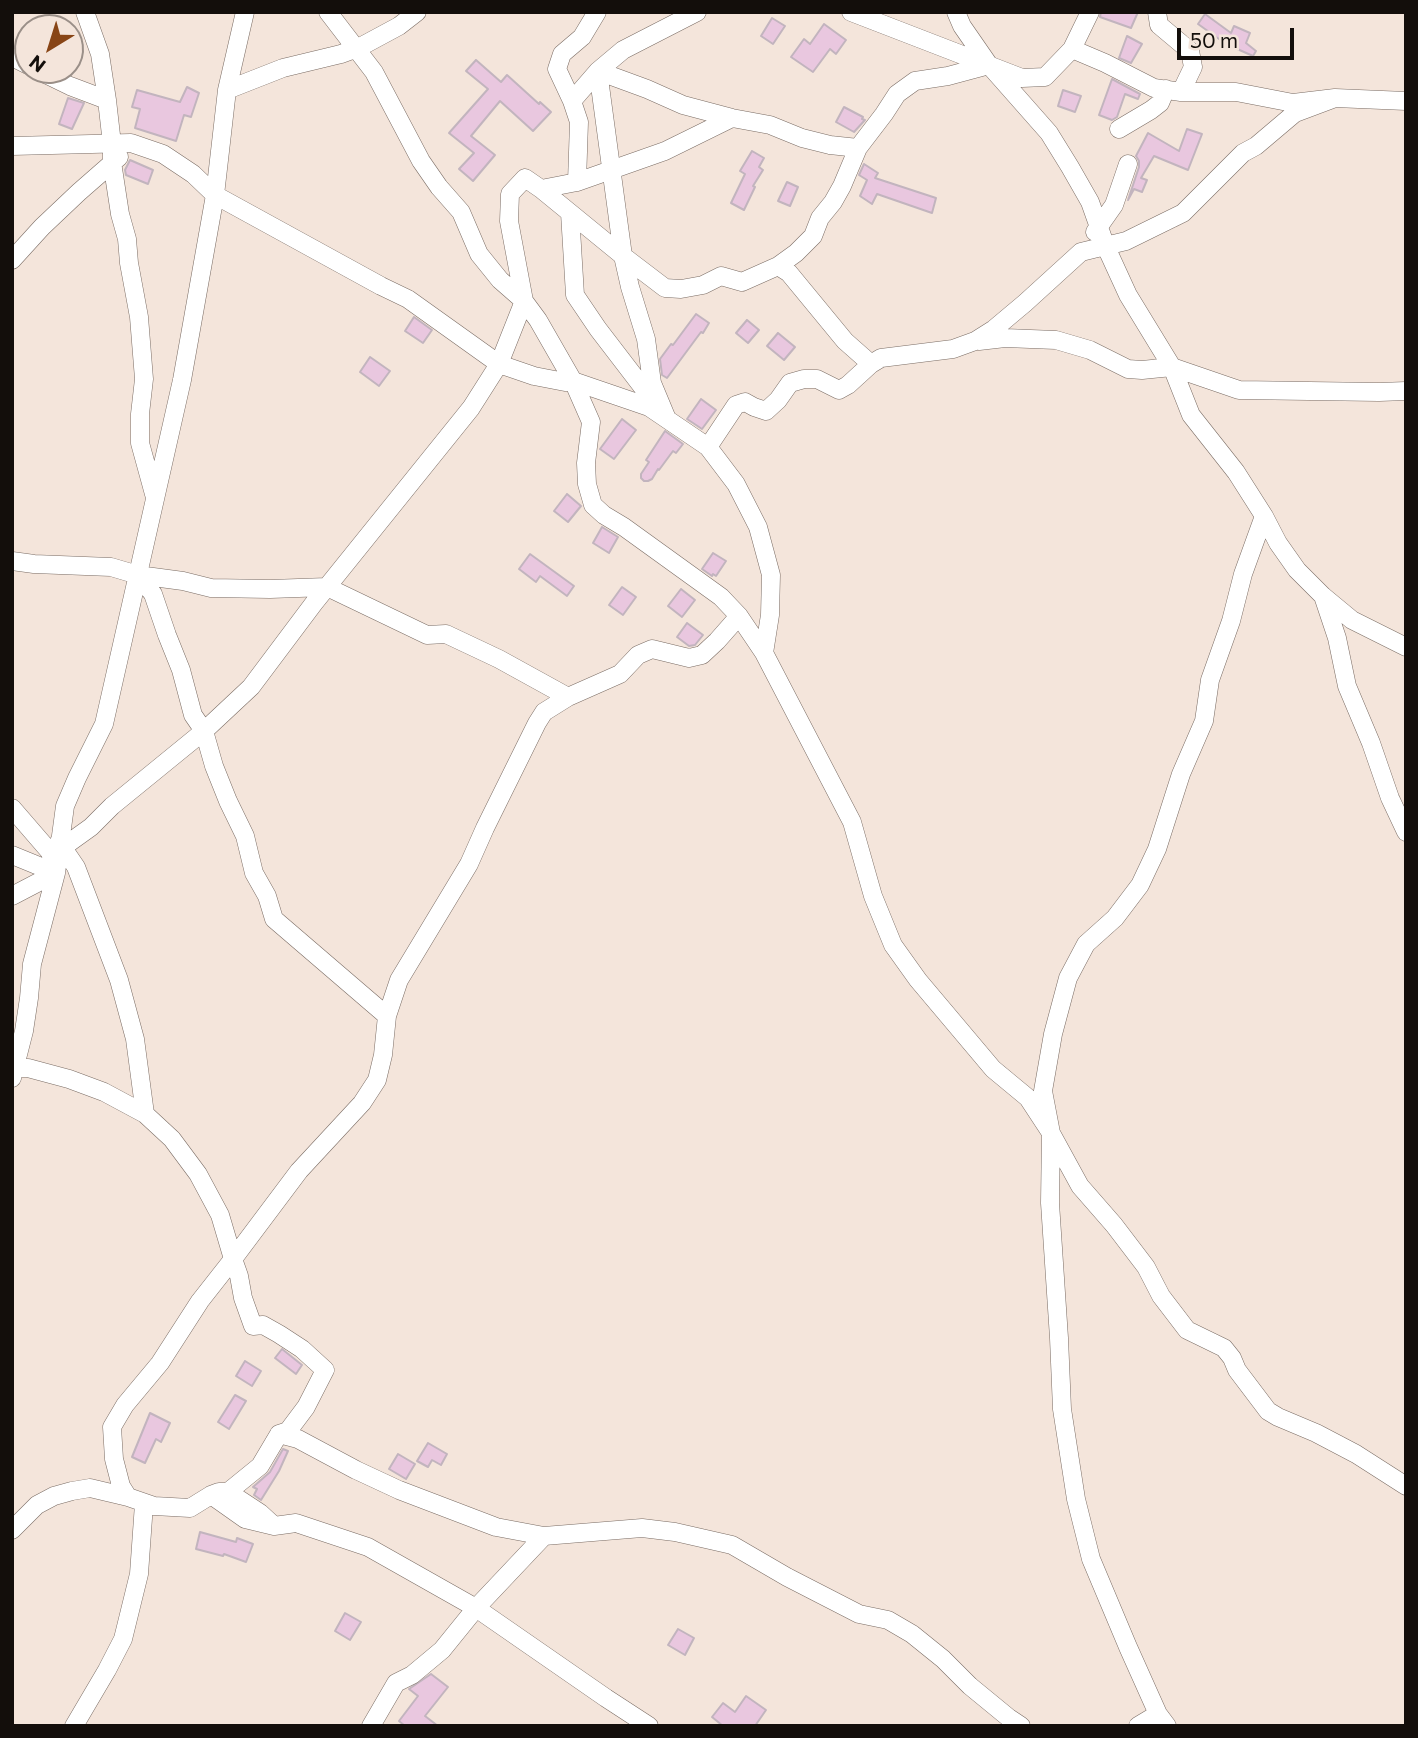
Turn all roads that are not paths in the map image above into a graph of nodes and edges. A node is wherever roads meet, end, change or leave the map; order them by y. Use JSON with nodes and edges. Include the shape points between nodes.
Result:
{"nodes":[{"id":1,"x":85,"y":12,"type":"edge"},
{"id":2,"x":245,"y":12,"type":"edge"},
{"id":3,"x":328,"y":12,"type":"edge"},
{"id":4,"x":417,"y":12,"type":"edge"},
{"id":5,"x":597,"y":12,"type":"edge"},
{"id":6,"x":696,"y":12,"type":"edge"},
{"id":7,"x":850,"y":12,"type":"edge"},
{"id":8,"x":1090,"y":12,"type":"edge"},
{"id":9,"x":1157,"y":12,"type":"edge"},
{"id":10,"x":961,"y":17,"type":"edge"},
{"id":11,"x":355,"y":49,"type":"junction"},
{"id":12,"x":1072,"y":49,"type":"junction"},
{"id":13,"x":989,"y":65,"type":"junction"},
{"id":14,"x":598,"y":71,"type":"junction"},
{"id":15,"x":66,"y":84,"type":"edge"},
{"id":16,"x":227,"y":90,"type":"junction"},
{"id":17,"x":1174,"y":91,"type":"junction"},
{"id":18,"x":1335,"y":98,"type":"junction"},
{"id":19,"x":107,"y":100,"type":"junction"},
{"id":20,"x":572,"y":101,"type":"junction"},
{"id":21,"x":1406,"y":102,"type":"edge"},
{"id":22,"x":732,"y":118,"type":"junction"},
{"id":23,"x":1119,"y":129,"type":"dead end"},
{"id":24,"x":112,"y":144,"type":"junction"},
{"id":25,"x":137,"y":145,"type":"junction"},
{"id":26,"x":12,"y":146,"type":"edge"},
{"id":27,"x":858,"y":148,"type":"junction"},
{"id":28,"x":112,"y":162,"type":"junction"},
{"id":29,"x":1128,"y":164,"type":"dead end"},
{"id":30,"x":612,"y":169,"type":"junction"},
{"id":31,"x":578,"y":182,"type":"junction"},
{"id":32,"x":541,"y":189,"type":"junction"},
{"id":33,"x":215,"y":195,"type":"junction"},
{"id":34,"x":570,"y":213,"type":"junction"},
{"id":35,"x":1098,"y":227,"type":"junction"},
{"id":36,"x":1105,"y":247,"type":"junction"},
{"id":37,"x":1081,"y":252,"type":"junction"},
{"id":38,"x":623,"y":256,"type":"junction"},
{"id":39,"x":12,"y":260,"type":"edge"},
{"id":40,"x":778,"y":266,"type":"junction"},
{"id":41,"x":524,"y":301,"type":"junction"},
{"id":42,"x":975,"y":341,"type":"junction"},
{"id":43,"x":499,"y":364,"type":"junction"},
{"id":44,"x":871,"y":364,"type":"junction"},
{"id":45,"x":1172,"y":367,"type":"junction"},
{"id":46,"x":573,"y":381,"type":"junction"},
{"id":47,"x":1406,"y":391,"type":"edge"},
{"id":48,"x":667,"y":419,"type":"junction"},
{"id":49,"x":708,"y":447,"type":"junction"},
{"id":50,"x":155,"y":499,"type":"junction"},
{"id":51,"x":1264,"y":516,"type":"junction"},
{"id":52,"x":12,"y":561,"type":"edge"},
{"id":53,"x":138,"y":575,"type":"junction"},
{"id":54,"x":327,"y":587,"type":"junction"},
{"id":55,"x":1323,"y":596,"type":"junction"},
{"id":56,"x":739,"y":616,"type":"junction"},
{"id":57,"x":1406,"y":647,"type":"edge"},
{"id":58,"x":764,"y":653,"type":"junction"},
{"id":59,"x":568,"y":697,"type":"junction"},
{"id":60,"x":204,"y":731,"type":"junction"},
{"id":61,"x":12,"y":808,"type":"edge"},
{"id":62,"x":1406,"y":832,"type":"edge"},
{"id":63,"x":60,"y":847,"type":"junction"},
{"id":64,"x":12,"y":855,"type":"edge"},
{"id":65,"x":56,"y":873,"type":"junction"},
{"id":66,"x":12,"y":896,"type":"edge"},
{"id":67,"x":387,"y":1016,"type":"junction"},
{"id":68,"x":13,"y":1071,"type":"edge"},
{"id":69,"x":145,"y":1114,"type":"junction"},
{"id":70,"x":1051,"y":1133,"type":"junction"},
{"id":71,"x":233,"y":1259,"type":"junction"},
{"id":72,"x":279,"y":1434,"type":"junction"},
{"id":73,"x":1406,"y":1486,"type":"edge"},
{"id":74,"x":220,"y":1493,"type":"junction"},
{"id":75,"x":136,"y":1501,"type":"junction"},
{"id":76,"x":12,"y":1530,"type":"edge"},
{"id":77,"x":544,"y":1536,"type":"junction"},
{"id":78,"x":476,"y":1608,"type":"junction"},
{"id":79,"x":1163,"y":1720,"type":"edge"},
{"id":80,"x":372,"y":1725,"type":"edge"},
{"id":81,"x":74,"y":1726,"type":"edge"},
{"id":82,"x":649,"y":1726,"type":"edge"},
{"id":83,"x":1021,"y":1726,"type":"edge"},
{"id":84,"x":1138,"y":1726,"type":"edge"}],
"edges":[{"from":1,"to":19,"type":"street","via":[[100,54]]},
{"from":2,"to":16,"type":"street"},
{"from":3,"to":11,"type":"street"},
{"from":4,"to":11,"type":"street"},
{"from":5,"to":20,"type":"street","via":[[582,37],[562,54],[557,69]]},
{"from":6,"to":14,"type":"street","via":[[623,50]]},
{"from":7,"to":13,"type":"street"},
{"from":8,"to":12,"type":"street"},
{"from":9,"to":17,"type":"street","via":[[1159,25],[1190,51],[1193,67]]},
{"from":10,"to":13,"type":"street"},
{"from":11,"to":16,"type":"street","via":[[283,68]]},
{"from":11,"to":41,"type":"street","via":[[374,72],[421,161],[461,212],[479,254]]},
{"from":12,"to":13,"type":"street","via":[[1045,77],[1022,78]]},
{"from":12,"to":17,"type":"street","via":[[1154,88]]},
{"from":13,"to":27,"type":"street","via":[[915,81],[897,94]]},
{"from":13,"to":35,"type":"street","via":[[1049,133],[1090,202]]},
{"from":14,"to":20,"type":"street"},
{"from":14,"to":22,"type":"street","via":[[683,105]]},
{"from":14,"to":30,"type":"street"},
{"from":15,"to":19,"type":"street"},
{"from":16,"to":33,"type":"street"},
{"from":17,"to":18,"type":"street","via":[[1236,92],[1293,103]]},
{"from":17,"to":23,"type":"street"},
{"from":18,"to":21,"type":"street"},
{"from":18,"to":36,"type":"street","via":[[1295,113],[1243,153],[1183,213]]},
{"from":19,"to":24,"type":"street"},
{"from":20,"to":31,"type":"street","via":[[579,122]]},
{"from":22,"to":27,"type":"street","via":[[830,145]]},
{"from":22,"to":30,"type":"street","via":[[665,151]]},
{"from":24,"to":25,"type":"street"},
{"from":24,"to":26,"type":"street"},
{"from":24,"to":28,"type":"street"},
{"from":25,"to":28,"type":"street"},
{"from":25,"to":33,"type":"street","via":[[163,154]]},
{"from":27,"to":40,"type":"street","via":[[813,236]]},
{"from":28,"to":39,"type":"street"},
{"from":28,"to":50,"type":"street","via":[[143,349],[140,443]]},
{"from":29,"to":35,"type":"street","via":[[1114,205]]},
{"from":30,"to":31,"type":"street"},
{"from":30,"to":38,"type":"street"},
{"from":31,"to":32,"type":"street"},
{"from":32,"to":34,"type":"street"},
{"from":32,"to":41,"type":"street","via":[[525,178],[510,194],[509,221]]},
{"from":33,"to":43,"type":"street","via":[[408,299]]},
{"from":33,"to":50,"type":"street","via":[[183,380]]},
{"from":34,"to":38,"type":"street"},
{"from":34,"to":48,"type":"street","via":[[575,295]]},
{"from":35,"to":36,"type":"street"},
{"from":35,"to":37,"type":"street"},
{"from":36,"to":37,"type":"street"},
{"from":36,"to":45,"type":"street"},
{"from":37,"to":42,"type":"street","via":[[1026,303]]},
{"from":38,"to":40,"type":"street","via":[[665,288],[703,285],[721,276],[742,282]]},
{"from":38,"to":48,"type":"street","via":[[646,339],[652,383]]},
{"from":40,"to":44,"type":"street"},
{"from":41,"to":43,"type":"street"},
{"from":41,"to":46,"type":"street"},
{"from":42,"to":44,"type":"street","via":[[931,353],[881,358]]},
{"from":42,"to":45,"type":"street","via":[[1056,340],[1128,369]]},
{"from":43,"to":46,"type":"street","via":[[534,376]]},
{"from":43,"to":54,"type":"street","via":[[471,408]]},
{"from":44,"to":49,"type":"street","via":[[839,390],[817,379],[804,379],[790,383],[766,411],[745,402],[736,405]]},
{"from":45,"to":47,"type":"street","via":[[1239,390]]},
{"from":45,"to":51,"type":"street","via":[[1191,415]]},
{"from":46,"to":48,"type":"street","via":[[649,407]]},
{"from":46,"to":56,"type":"street","via":[[591,422],[586,463],[593,505],[721,597]]},
{"from":48,"to":49,"type":"street"},
{"from":49,"to":58,"type":"street","via":[[736,484],[758,527],[771,575]]},
{"from":50,"to":53,"type":"street"},
{"from":51,"to":55,"type":"street","via":[[1297,570]]},
{"from":51,"to":70,"type":"street","via":[[1210,680],[1204,721],[1157,849],[1140,886],[1115,918],[1086,944],[1068,978],[1042,1091]]},
{"from":52,"to":53,"type":"street","via":[[111,567]]},
{"from":53,"to":54,"type":"street","via":[[211,588]]},
{"from":53,"to":60,"type":"street","via":[[153,594],[193,715]]},
{"from":53,"to":63,"type":"street","via":[[104,724],[65,806]]},
{"from":54,"to":59,"type":"street","via":[[427,635],[446,634]]},
{"from":54,"to":60,"type":"street","via":[[251,687]]},
{"from":55,"to":57,"type":"street","via":[[1352,620]]},
{"from":55,"to":62,"type":"street","via":[[1347,686]]},
{"from":56,"to":58,"type":"street"},
{"from":56,"to":59,"type":"street","via":[[702,655],[689,659],[652,649],[638,655],[620,674]]},
{"from":58,"to":70,"type":"street","via":[[852,822],[873,897],[893,945],[993,1069],[1028,1098]]},
{"from":59,"to":67,"type":"street","via":[[544,712],[537,723],[470,863],[399,980]]},
{"from":60,"to":63,"type":"street","via":[[91,827]]},
{"from":60,"to":67,"type":"street","via":[[274,919]]},
{"from":61,"to":65,"type":"street","via":[[50,852]]},
{"from":63,"to":65,"type":"street"},
{"from":63,"to":69,"type":"street","via":[[76,867],[119,980],[135,1039]]},
{"from":64,"to":65,"type":"street"},
{"from":65,"to":66,"type":"street"},
{"from":65,"to":68,"type":"street","via":[[32,964],[24,1031]]},
{"from":67,"to":71,"type":"street","via":[[377,1080],[362,1103],[299,1171]]},
{"from":68,"to":69,"type":"street","via":[[28,1068],[69,1079]]},
{"from":69,"to":71,"type":"street","via":[[172,1139],[198,1174],[220,1215]]},
{"from":70,"to":73,"type":"street","via":[[1080,1186],[1146,1267],[1187,1330],[1224,1348],[1268,1411],[1336,1443]]},
{"from":70,"to":79,"type":"street","via":[[1050,1203],[1062,1409],[1076,1499],[1091,1559]]},
{"from":71,"to":72,"type":"street","via":[[253,1326],[263,1325],[279,1334],[325,1370],[294,1424]]},
{"from":71,"to":75,"type":"street","via":[[113,1427],[121,1486]]},
{"from":72,"to":74,"type":"street","via":[[260,1466]]},
{"from":72,"to":77,"type":"street","via":[[298,1438],[400,1490],[496,1527]]},
{"from":74,"to":75,"type":"street","via":[[190,1508]]},
{"from":74,"to":78,"type":"street","via":[[245,1519],[274,1526],[296,1523],[368,1547]]},
{"from":75,"to":76,"type":"street","via":[[90,1489],[72,1491],[37,1505]]},
{"from":75,"to":81,"type":"street","via":[[139,1574],[123,1639]]},
{"from":77,"to":78,"type":"street"},
{"from":77,"to":83,"type":"street","via":[[642,1528],[732,1545],[859,1615],[888,1620],[912,1634]]},
{"from":78,"to":80,"type":"street","via":[[442,1650],[396,1683]]},
{"from":78,"to":82,"type":"street"},
{"from":79,"to":84,"type":"street"}]}
